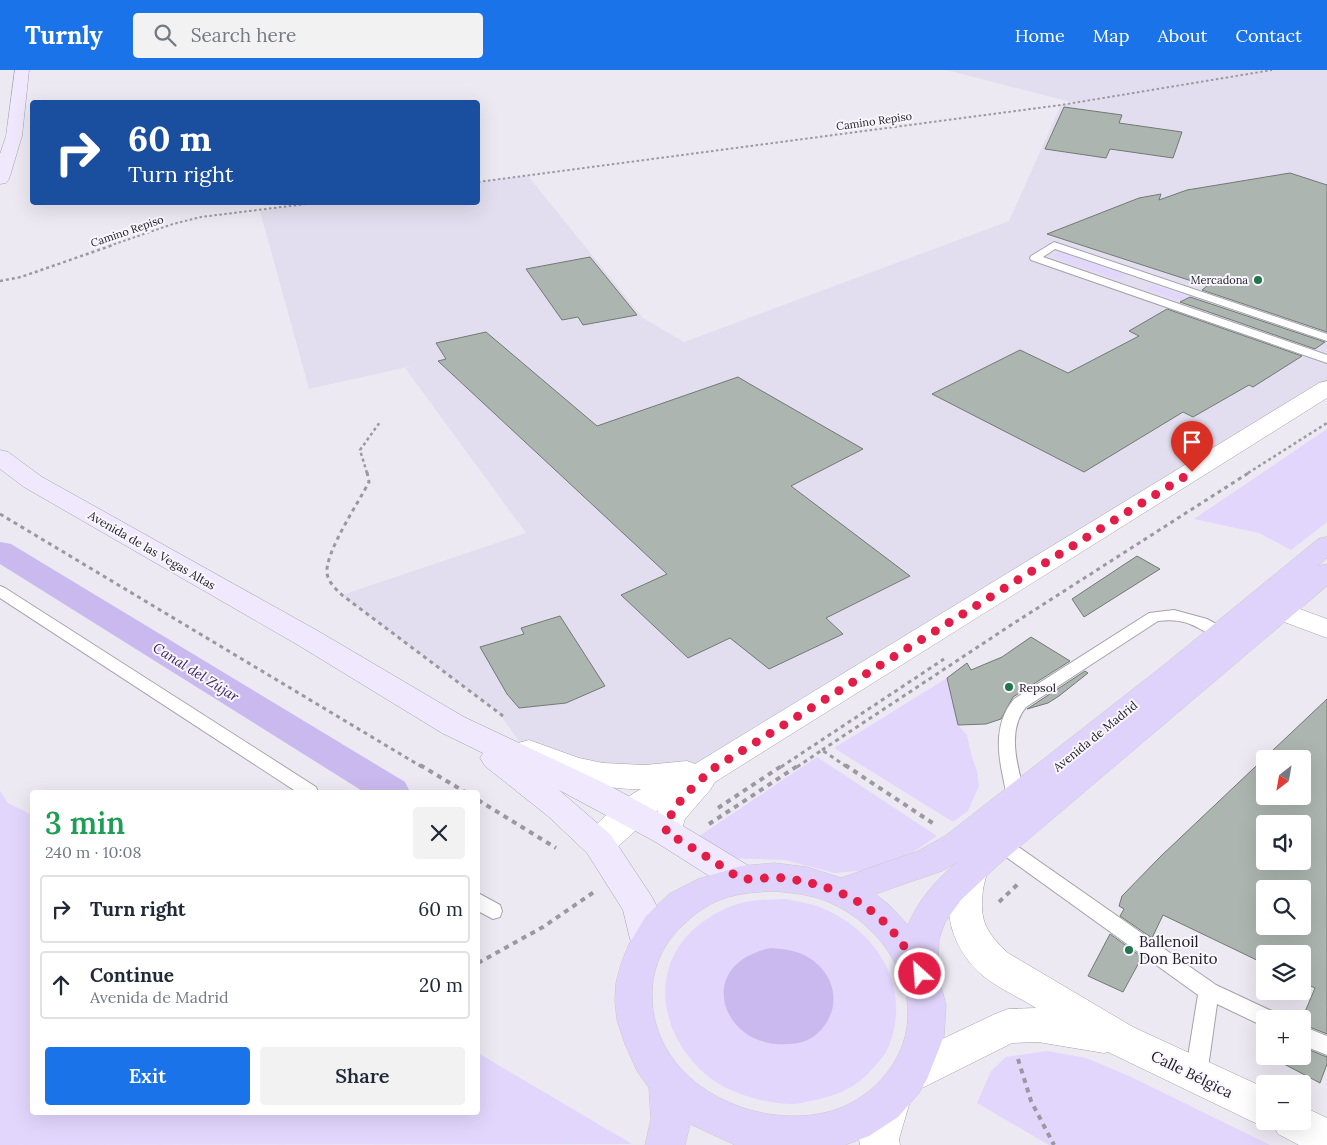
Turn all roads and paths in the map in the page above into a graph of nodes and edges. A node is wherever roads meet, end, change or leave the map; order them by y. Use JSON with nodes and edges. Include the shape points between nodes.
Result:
{"nodes":[{"id":1,"x":22,"y":70,"type":"edge"},
{"id":2,"x":1272,"y":70,"type":"edge"},
{"id":3,"x":0,"y":179,"type":"edge"},
{"id":4,"x":480,"y":182,"type":"edge"},
{"id":5,"x":298,"y":205,"type":"edge"},
{"id":6,"x":1145,"y":277,"type":"junction"},
{"id":7,"x":0,"y":282,"type":"edge"},
{"id":8,"x":1127,"y":290,"type":"junction"},
{"id":9,"x":1327,"y":338,"type":"edge"},
{"id":10,"x":1327,"y":359,"type":"edge"},
{"id":11,"x":1327,"y":388,"type":"edge"},
{"id":12,"x":1327,"y":417,"type":"edge"},
{"id":13,"x":380,"y":422,"type":"dead end"},
{"id":14,"x":1327,"y":423,"type":"edge"},
{"id":15,"x":0,"y":457,"type":"edge"},
{"id":16,"x":1191,"y":503,"type":"dead end"},
{"id":17,"x":0,"y":514,"type":"edge"},
{"id":18,"x":1327,"y":545,"type":"edge"},
{"id":19,"x":1327,"y":572,"type":"edge"},
{"id":20,"x":0,"y":591,"type":"edge"},
{"id":21,"x":1281,"y":611,"type":"junction"},
{"id":22,"x":1327,"y":629,"type":"edge"},
{"id":23,"x":1230,"y":639,"type":"junction"},
{"id":24,"x":946,"y":658,"type":"dead end"},
{"id":25,"x":453,"y":725,"type":"junction"},
{"id":26,"x":525,"y":750,"type":"junction"},
{"id":27,"x":822,"y":750,"type":"dead end"},
{"id":28,"x":711,"y":770,"type":"junction"},
{"id":29,"x":307,"y":790,"type":"edge"},
{"id":30,"x":462,"y":790,"type":"edge"},
{"id":31,"x":1017,"y":799,"type":"junction"},
{"id":32,"x":631,"y":813,"type":"junction"},
{"id":33,"x":670,"y":834,"type":"junction"},
{"id":34,"x":599,"y":844,"type":"junction"},
{"id":35,"x":1001,"y":844,"type":"junction"},
{"id":36,"x":971,"y":869,"type":"junction"},
{"id":37,"x":619,"y":874,"type":"junction"},
{"id":38,"x":742,"y":879,"type":"junction"},
{"id":39,"x":841,"y":892,"type":"junction"},
{"id":40,"x":648,"y":939,"type":"junction"},
{"id":41,"x":480,"y":962,"type":"edge"},
{"id":42,"x":920,"y":974,"type":"junction"},
{"id":43,"x":1209,"y":991,"type":"junction"},
{"id":44,"x":1256,"y":1013,"type":"edge"},
{"id":45,"x":1120,"y":1039,"type":"junction"},
{"id":46,"x":1311,"y":1039,"type":"edge"},
{"id":47,"x":1327,"y":1046,"type":"edge"},
{"id":48,"x":1196,"y":1075,"type":"junction"},
{"id":49,"x":668,"y":1083,"type":"junction"},
{"id":50,"x":900,"y":1086,"type":"junction"},
{"id":51,"x":1256,"y":1104,"type":"edge"},
{"id":52,"x":1311,"y":1130,"type":"edge"},
{"id":53,"x":1327,"y":1138,"type":"edge"},
{"id":54,"x":782,"y":1140,"type":"edge"},
{"id":55,"x":665,"y":1145,"type":"edge"},
{"id":56,"x":880,"y":1145,"type":"edge"}],
"edges":[{"from":1,"to":3,"type":"street","via":[[14,136]]},
{"from":2,"to":4,"type":"path","name":"Camino Repiso","via":[[1061,105]]},
{"from":5,"to":7,"type":"path","name":"Camino Repiso","via":[[201,217],[173,224]]},
{"from":6,"to":8,"type":"lane"},
{"from":6,"to":8,"type":"lane","via":[[1054,246],[1035,258]]},
{"from":6,"to":9,"type":"lane"},
{"from":8,"to":10,"type":"lane"},
{"from":11,"to":28,"type":"street"},
{"from":12,"to":16,"type":"path"},
{"from":13,"to":26,"type":"path","via":[[360,450],[369,482],[332,552],[327,570],[331,584],[520,728]]},
{"from":14,"to":27,"type":"path"},
{"from":15,"to":25,"type":"street","name":"Avenida de las Vegas Altas","via":[[33,482],[308,638]]},
{"from":17,"to":30,"type":"path"},
{"from":18,"to":23,"type":"main road","name":"Avenida de Madrid"},
{"from":19,"to":21,"type":"main road","name":"Avenida de Madrid"},
{"from":20,"to":29,"type":"lane"},
{"from":21,"to":22,"type":"street"},
{"from":21,"to":23,"type":"main road","name":"Avenida de Madrid"},
{"from":23,"to":31,"type":"main road","name":"Avenida de Madrid","via":[[1174,672]]},
{"from":23,"to":31,"type":"lane","via":[[1194,619],[1171,614],[1154,616],[1020,703],[1011,716],[1008,732],[1008,763]]},
{"from":23,"to":35,"type":"main road","name":"Avenida de Madrid"},
{"from":24,"to":33,"type":"path"},
{"from":25,"to":26,"type":"street"},
{"from":25,"to":32,"type":"street"},
{"from":25,"to":34,"type":"street","via":[[560,808]]},
{"from":26,"to":28,"type":"street","via":[[578,770],[616,776],[659,777]]},
{"from":28,"to":32,"type":"street","via":[[642,803]]},
{"from":28,"to":33,"type":"street","via":[[666,821]]},
{"from":31,"to":39,"type":"main road","name":"Avenida de Madrid","via":[[957,845],[930,861]]},
{"from":32,"to":33,"type":"street"},
{"from":32,"to":34,"type":"street"},
{"from":33,"to":38,"type":"street"},
{"from":34,"to":37,"type":"street"},
{"from":35,"to":36,"type":"main road","name":"Avenida de Madrid"},
{"from":35,"to":43,"type":"lane"},
{"from":36,"to":42,"type":"main road","name":"Avenida de Madrid","via":[[940,899],[923,931]]},
{"from":36,"to":45,"type":"street","via":[[965,914],[968,929],[978,947],[996,964]]},
{"from":37,"to":40,"type":"street","via":[[640,907]]},
{"from":37,"to":41,"type":"path","via":[[543,927]]},
{"from":38,"to":39,"type":"main road","via":[[775,877],[809,881]]},
{"from":38,"to":40,"type":"main road","via":[[713,886],[688,899],[666,917]]},
{"from":39,"to":42,"type":"main road","via":[[867,907],[889,926],[907,949]]},
{"from":40,"to":49,"type":"main road","via":[[635,973],[633,1011],[644,1049]]},
{"from":42,"to":50,"type":"main road","via":[[927,1007],[924,1041]]},
{"from":43,"to":44,"type":"lane"},
{"from":43,"to":48,"type":"lane"},
{"from":45,"to":48,"type":"street","name":"Calle Bélgica"},
{"from":45,"to":50,"type":"street","via":[[1038,1025],[1008,1026]]},
{"from":46,"to":47,"type":"lane"},
{"from":48,"to":51,"type":"street","name":"Calle Bélgica"},
{"from":49,"to":54,"type":"main road","via":[[698,1108],[724,1122]]},
{"from":49,"to":55,"type":"main road","via":[[671,1119]]},
{"from":50,"to":54,"type":"main road","via":[[871,1113],[848,1124]]},
{"from":50,"to":56,"type":"street","via":[[879,1139]]},
{"from":52,"to":53,"type":"street"}]}
